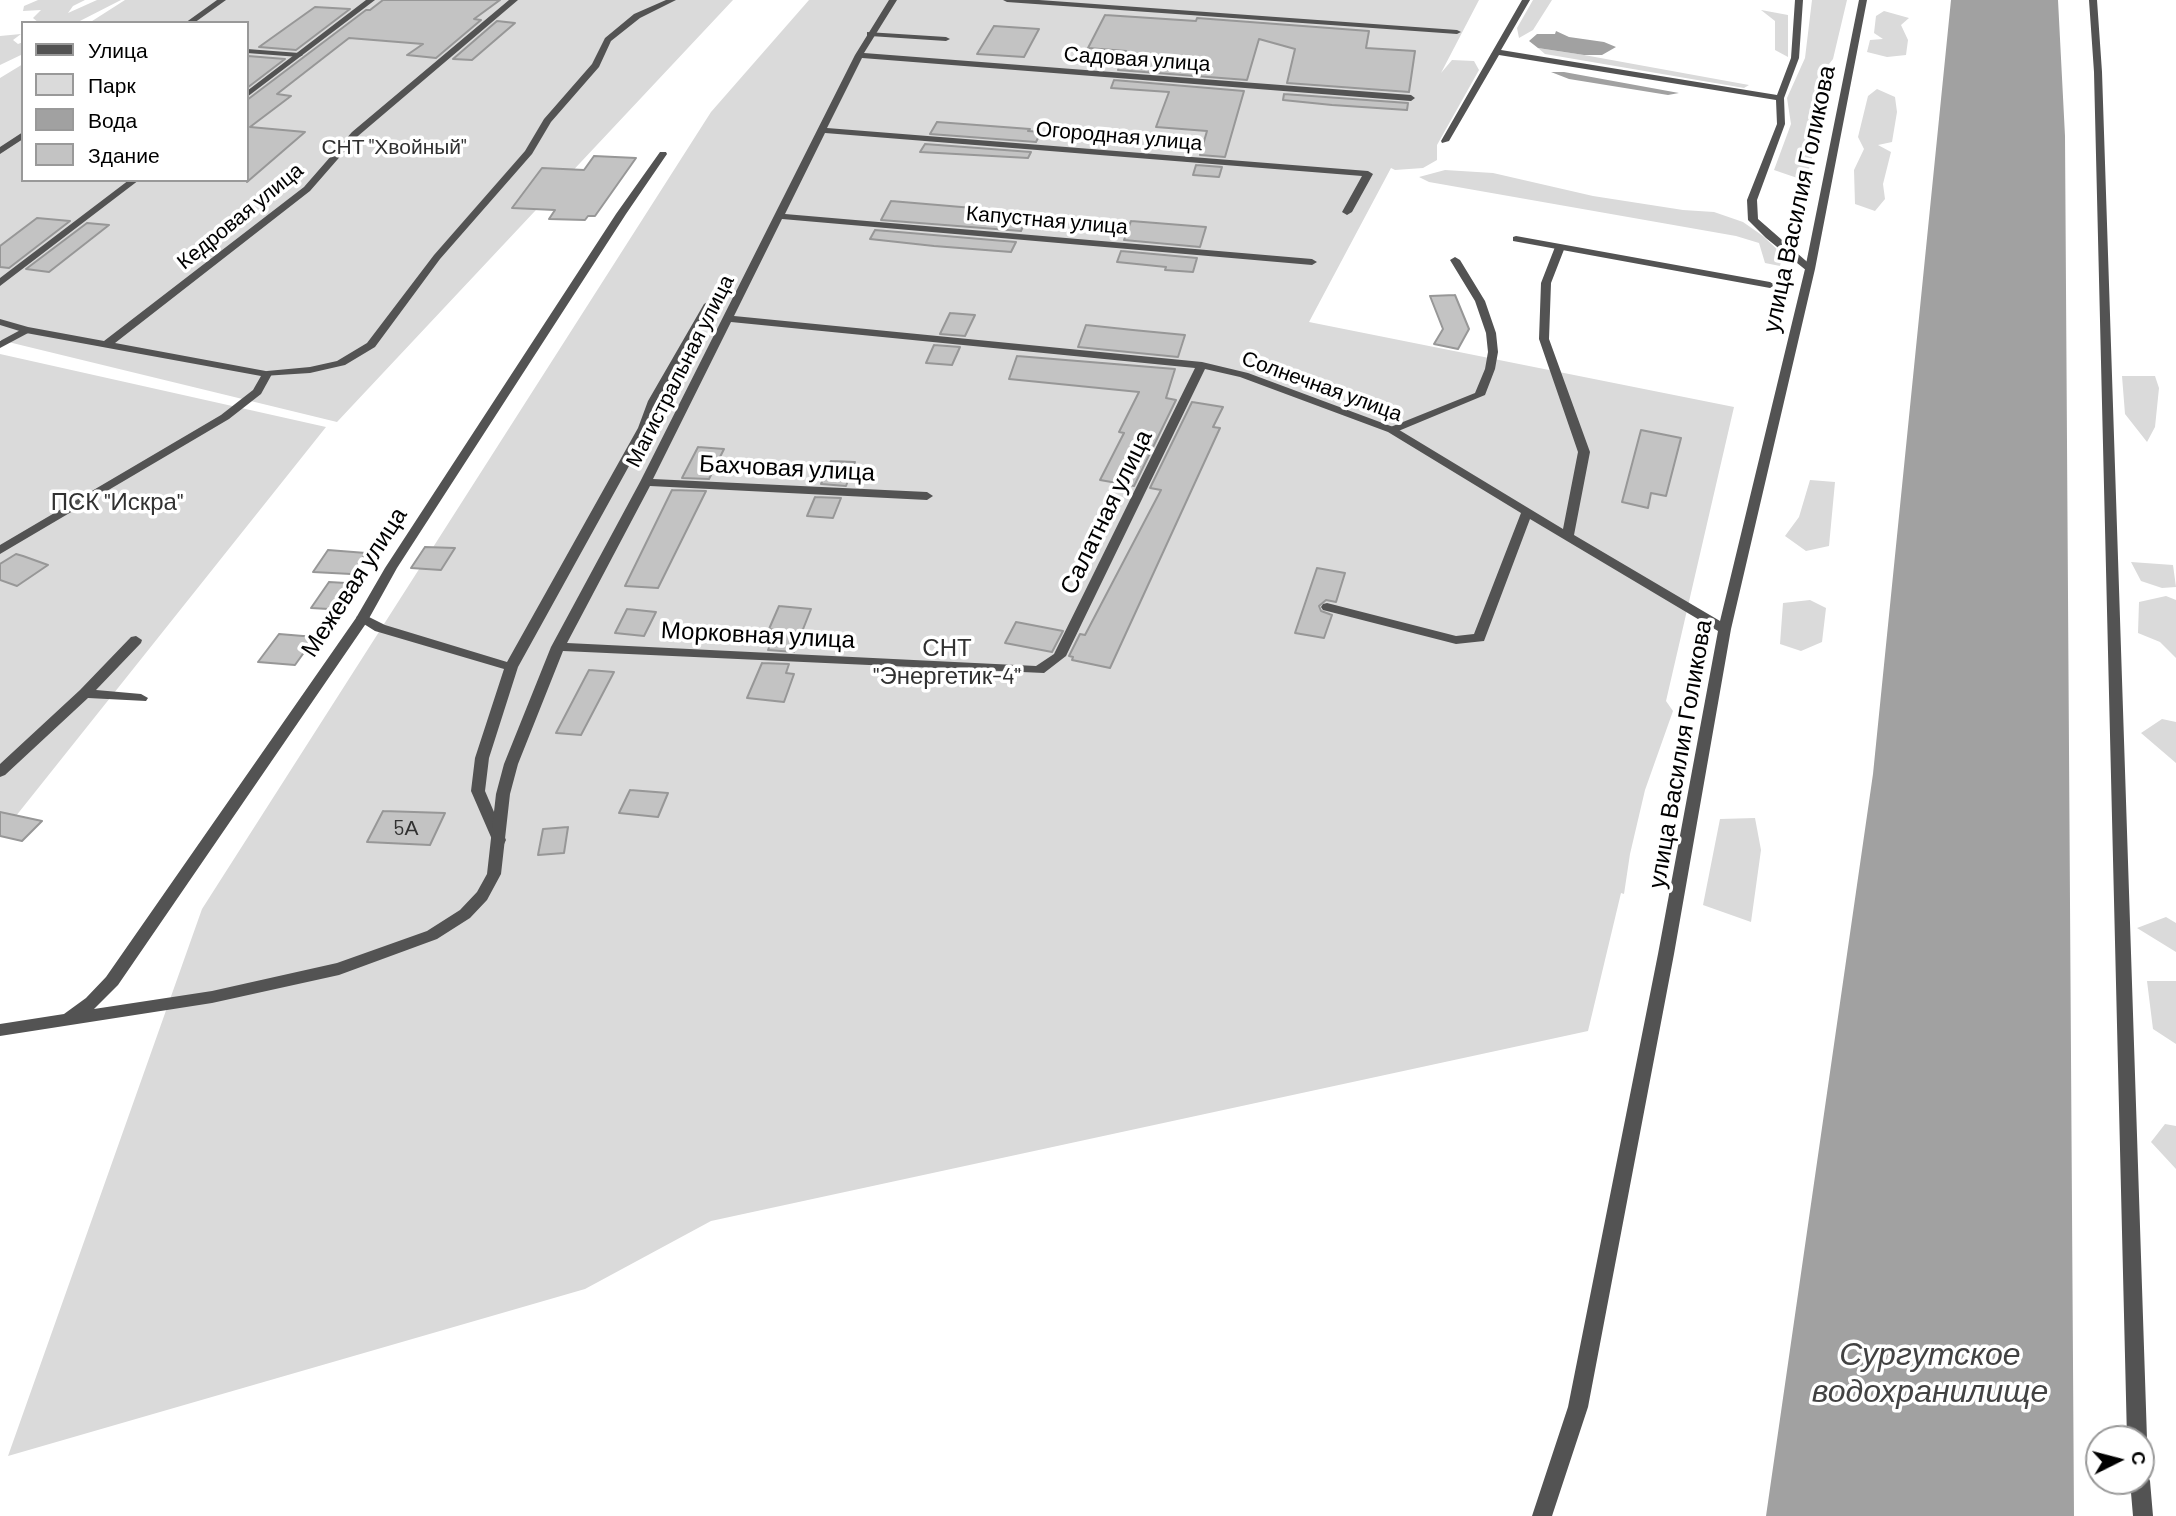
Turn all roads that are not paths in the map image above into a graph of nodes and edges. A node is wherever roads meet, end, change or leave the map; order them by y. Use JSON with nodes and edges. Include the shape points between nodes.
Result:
{"nodes":[{"id":1,"x":222,"y":0,"type":"edge"},
{"id":2,"x":371,"y":0,"type":"edge"},
{"id":3,"x":514,"y":0,"type":"edge"},
{"id":4,"x":673,"y":0,"type":"edge"},
{"id":5,"x":893,"y":0,"type":"edge"},
{"id":6,"x":1007,"y":0,"type":"edge"},
{"id":7,"x":1526,"y":0,"type":"edge"},
{"id":8,"x":1863,"y":0,"type":"edge"},
{"id":9,"x":2093,"y":0,"type":"edge"},
{"id":10,"x":1796,"y":1,"type":"edge"},
{"id":11,"x":192,"y":21,"type":"edge"},
{"id":12,"x":1457,"y":32,"type":"dead end"},
{"id":13,"x":870,"y":34,"type":"junction"},
{"id":14,"x":946,"y":39,"type":"dead end"},
{"id":15,"x":248,"y":51,"type":"edge"},
{"id":16,"x":1497,"y":52,"type":"junction"},
{"id":17,"x":299,"y":55,"type":"junction"},
{"id":18,"x":859,"y":55,"type":"junction"},
{"id":19,"x":248,"y":94,"type":"edge"},
{"id":20,"x":1411,"y":98,"type":"dead end"},
{"id":21,"x":1780,"y":98,"type":"junction"},
{"id":22,"x":823,"y":130,"type":"junction"},
{"id":23,"x":21,"y":136,"type":"edge"},
{"id":24,"x":1445,"y":141,"type":"dead end"},
{"id":25,"x":0,"y":151,"type":"edge"},
{"id":26,"x":663,"y":154,"type":"dead end"},
{"id":27,"x":132,"y":182,"type":"edge"},
{"id":28,"x":1347,"y":212,"type":"dead end"},
{"id":29,"x":779,"y":216,"type":"junction"},
{"id":30,"x":1516,"y":239,"type":"dead end"},
{"id":31,"x":1560,"y":247,"type":"junction"},
{"id":32,"x":1455,"y":260,"type":"dead end"},
{"id":33,"x":1312,"y":262,"type":"dead end"},
{"id":34,"x":1810,"y":269,"type":"junction"},
{"id":35,"x":0,"y":283,"type":"edge"},
{"id":36,"x":1770,"y":285,"type":"dead end"},
{"id":37,"x":709,"y":304,"type":"dead end"},
{"id":38,"x":729,"y":319,"type":"junction"},
{"id":39,"x":0,"y":322,"type":"edge"},
{"id":40,"x":26,"y":330,"type":"junction"},
{"id":41,"x":108,"y":343,"type":"junction"},
{"id":42,"x":0,"y":345,"type":"edge"},
{"id":43,"x":1202,"y":365,"type":"junction"},
{"id":44,"x":267,"y":374,"type":"junction"},
{"id":45,"x":1392,"y":430,"type":"junction"},
{"id":46,"x":646,"y":482,"type":"junction"},
{"id":47,"x":927,"y":496,"type":"dead end"},
{"id":48,"x":1527,"y":512,"type":"junction"},
{"id":49,"x":1568,"y":536,"type":"junction"},
{"id":50,"x":0,"y":550,"type":"edge"},
{"id":51,"x":1328,"y":607,"type":"dead end"},
{"id":52,"x":362,"y":619,"type":"junction"},
{"id":53,"x":1725,"y":629,"type":"junction"},
{"id":54,"x":136,"y":640,"type":"dead end"},
{"id":55,"x":558,"y":647,"type":"junction"},
{"id":56,"x":511,"y":667,"type":"junction"},
{"id":57,"x":1039,"y":670,"type":"joint"},
{"id":58,"x":85,"y":693,"type":"junction"},
{"id":59,"x":141,"y":698,"type":"dead end"},
{"id":60,"x":0,"y":772,"type":"edge"},
{"id":61,"x":499,"y":840,"type":"junction"},
{"id":62,"x":66,"y":1021,"type":"junction"},
{"id":63,"x":0,"y":1030,"type":"edge"},
{"id":64,"x":2137,"y":1425,"type":"edge"},
{"id":65,"x":2141,"y":1495,"type":"edge"},
{"id":66,"x":1542,"y":1516,"type":"edge"},
{"id":67,"x":2143,"y":1516,"type":"edge"}],
"edges":[{"from":1,"to":11,"type":"street"},
{"from":2,"to":17,"type":"street"},
{"from":3,"to":41,"type":"street","name":"Кедровая улица","via":[[355,134],[307,189]]},
{"from":4,"to":44,"type":"street","via":[[637,16],[608,40],[596,65],[547,121],[529,152],[437,257],[371,345],[341,363]]},
{"from":5,"to":13,"type":"street","name":"Магистральная улица"},
{"from":6,"to":12,"type":"street"},
{"from":7,"to":16,"type":"street"},
{"from":8,"to":34,"type":"street","name":"улица Василия Голикова"},
{"from":9,"to":64,"type":"street"},
{"from":10,"to":21,"type":"street","via":[[1795,58]]},
{"from":13,"to":14,"type":"street"},
{"from":13,"to":18,"type":"street","name":"Магистральная улица"},
{"from":15,"to":17,"type":"street"},
{"from":16,"to":21,"type":"street"},
{"from":16,"to":24,"type":"street"},
{"from":17,"to":19,"type":"street"},
{"from":18,"to":20,"type":"street","name":"Садовая улица"},
{"from":18,"to":22,"type":"street","name":"Магистральная улица"},
{"from":21,"to":34,"type":"street","via":[[1781,124],[1752,200],[1753,220]]},
{"from":22,"to":28,"type":"street","name":"Огородная улица","via":[[1368,174]]},
{"from":22,"to":29,"type":"street","name":"Магистральная улица"},
{"from":23,"to":25,"type":"street"},
{"from":26,"to":52,"type":"street","name":"Межевая улица"},
{"from":27,"to":35,"type":"street"},
{"from":29,"to":33,"type":"street","name":"Капустная улица"},
{"from":29,"to":38,"type":"street","name":"Магистральная улица"},
{"from":30,"to":31,"type":"street"},
{"from":31,"to":36,"type":"street"},
{"from":31,"to":49,"type":"street","via":[[1546,283],[1544,339],[1584,453]]},
{"from":32,"to":45,"type":"street","via":[[1480,301],[1491,333],[1490,369],[1480,395]]},
{"from":34,"to":53,"type":"street","name":"улица Василия Голикова"},
{"from":37,"to":56,"type":"street"},
{"from":38,"to":43,"type":"street","name":"Солнечная улица"},
{"from":38,"to":46,"type":"street","name":"Магистральная улица"},
{"from":39,"to":40,"type":"street"},
{"from":40,"to":41,"type":"street"},
{"from":40,"to":42,"type":"street"},
{"from":41,"to":44,"type":"street"},
{"from":43,"to":45,"type":"street","name":"Солнечная улица","via":[[1282,387]]},
{"from":43,"to":57,"type":"street","name":"Салатная улица","via":[[1059,656]]},
{"from":44,"to":50,"type":"street","via":[[257,392],[225,417]]},
{"from":45,"to":48,"type":"street","name":"Солнечная улица"},
{"from":46,"to":47,"type":"street","name":"Бахчовая улица"},
{"from":46,"to":55,"type":"street","name":"Магистральная улица"},
{"from":48,"to":49,"type":"street","name":"Солнечная улица"},
{"from":48,"to":51,"type":"street","via":[[1479,638],[1455,640]]},
{"from":49,"to":53,"type":"street","name":"Солнечная улица"},
{"from":52,"to":56,"type":"street"},
{"from":52,"to":62,"type":"street","name":"Межевая улица","via":[[112,981]]},
{"from":53,"to":66,"type":"street","name":"улица Василия Голикова","via":[[1578,1407]]},
{"from":54,"to":58,"type":"street"},
{"from":55,"to":57,"type":"street","name":"Морковная улица"},
{"from":55,"to":61,"type":"street","name":"Магистральная улица","via":[[512,764],[503,794]]},
{"from":56,"to":61,"type":"street","via":[[482,758],[478,791]]},
{"from":58,"to":59,"type":"street"},
{"from":58,"to":60,"type":"street"},
{"from":61,"to":62,"type":"street","name":"Магистральная улица","via":[[494,874],[474,905],[432,935],[339,969],[212,997]]},
{"from":62,"to":63,"type":"street","name":"Магистральная улица"},
{"from":65,"to":67,"type":"street"}]}
